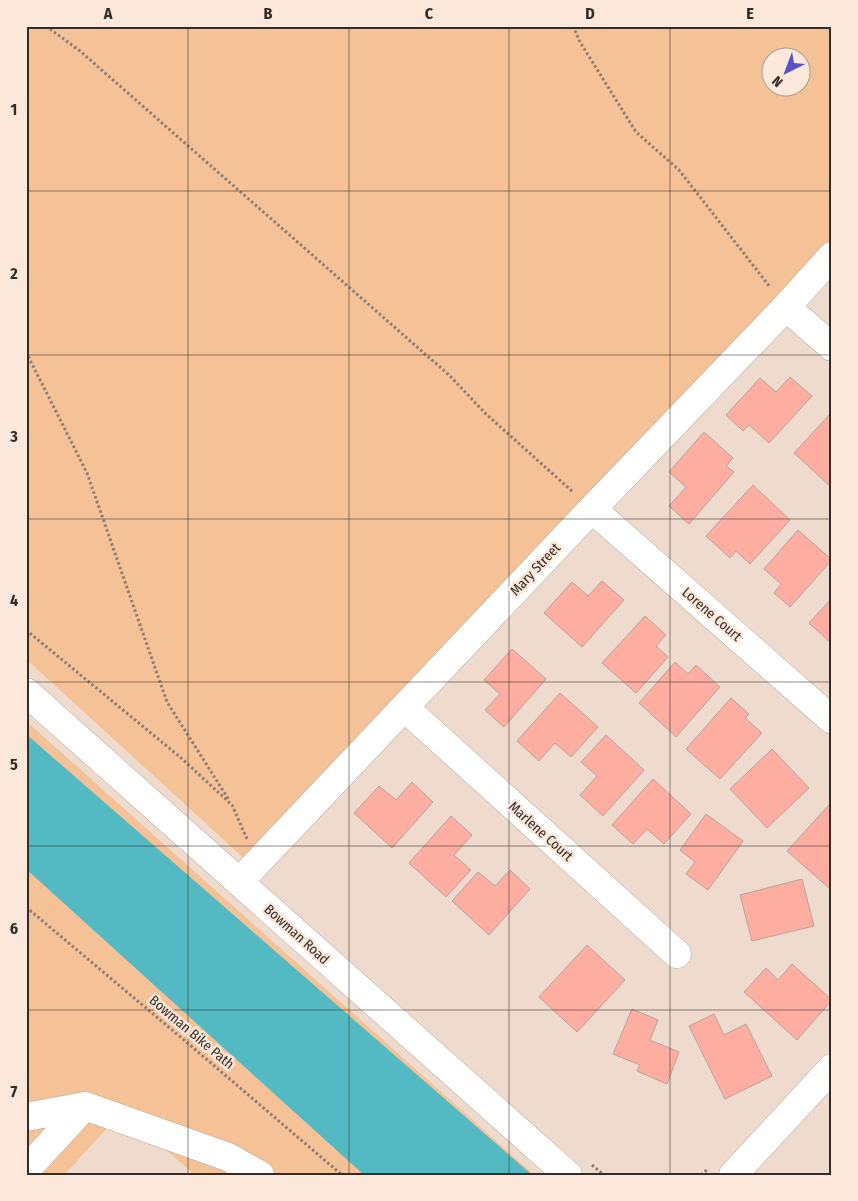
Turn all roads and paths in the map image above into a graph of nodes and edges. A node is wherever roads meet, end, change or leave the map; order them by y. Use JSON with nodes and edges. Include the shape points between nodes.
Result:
{"nodes":[{"id":1,"x":46,"y":26,"type":"edge"},
{"id":2,"x":572,"y":26,"type":"edge"},
{"id":3,"x":832,"y":256,"type":"edge"},
{"id":4,"x":786,"y":307,"type":"junction"},
{"id":5,"x":832,"y":347,"type":"edge"},
{"id":6,"x":26,"y":352,"type":"edge"},
{"id":7,"x":592,"y":509,"type":"junction"},
{"id":8,"x":26,"y":630,"type":"edge"},
{"id":9,"x":26,"y":692,"type":"edge"},
{"id":10,"x":405,"y":708,"type":"junction"},
{"id":11,"x":832,"y":720,"type":"edge"},
{"id":12,"x":232,"y":805,"type":"junction"},
{"id":13,"x":260,"y":860,"type":"junction"},
{"id":14,"x":239,"y":882,"type":"junction"},
{"id":15,"x":26,"y":906,"type":"edge"},
{"id":16,"x":677,"y":954,"type":"dead end"},
{"id":17,"x":832,"y":1068,"type":"edge"},
{"id":18,"x":85,"y":1106,"type":"junction"},
{"id":19,"x":26,"y":1116,"type":"edge"},
{"id":20,"x":577,"y":1168,"type":"edge"},
{"id":21,"x":26,"y":1170,"type":"edge"},
{"id":22,"x":260,"y":1175,"type":"edge"},
{"id":23,"x":342,"y":1175,"type":"edge"},
{"id":24,"x":604,"y":1175,"type":"edge"},
{"id":25,"x":733,"y":1175,"type":"edge"}],
"edges":[{"from":1,"to":7,"type":"path","via":[[162,121],[449,375],[486,414]]},
{"from":2,"to":4,"type":"path","via":[[636,132],[680,170]]},
{"from":3,"to":4,"type":"street","name":"Mary Street"},
{"from":4,"to":5,"type":"street"},
{"from":4,"to":7,"type":"street","name":"Mary Street"},
{"from":6,"to":12,"type":"path","via":[[87,473],[167,702]]},
{"from":7,"to":10,"type":"street","name":"Mary Street"},
{"from":7,"to":11,"type":"street","name":"Lorene Court"},
{"from":8,"to":12,"type":"path","via":[[180,757]]},
{"from":9,"to":14,"type":"street","name":"Bowman Road"},
{"from":10,"to":13,"type":"street","name":"Mary Street"},
{"from":10,"to":16,"type":"street","name":"Marlene Court"},
{"from":12,"to":13,"type":"path"},
{"from":13,"to":14,"type":"street","name":"Mary Street"},
{"from":14,"to":20,"type":"street","name":"Bowman Road"},
{"from":15,"to":23,"type":"path","name":"Bowman Bike Path"},
{"from":17,"to":25,"type":"street"},
{"from":18,"to":19,"type":"street"},
{"from":18,"to":21,"type":"street"},
{"from":18,"to":22,"type":"street","via":[[228,1157]]},
{"from":20,"to":24,"type":"path"}]}
